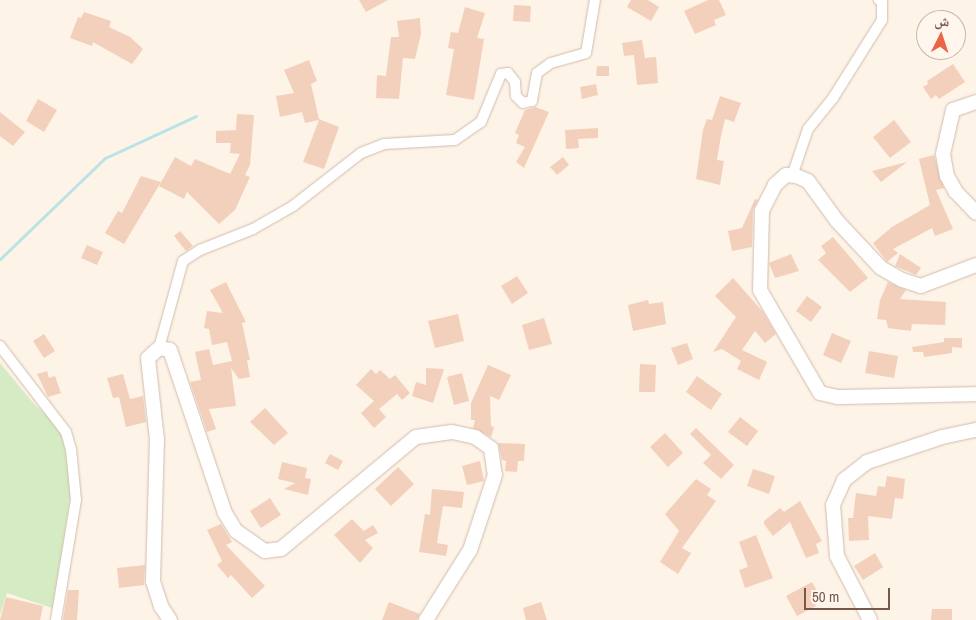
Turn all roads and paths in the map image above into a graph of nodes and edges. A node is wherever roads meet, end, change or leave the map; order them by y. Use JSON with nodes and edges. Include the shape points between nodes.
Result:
{"nodes":[{"id":1,"x":596,"y":0,"type":"edge"},
{"id":2,"x":878,"y":0,"type":"edge"},
{"id":3,"x":976,"y":102,"type":"edge"},
{"id":4,"x":792,"y":176,"type":"junction"},
{"id":5,"x":976,"y":213,"type":"edge"},
{"id":6,"x":976,"y":265,"type":"edge"},
{"id":7,"x":0,"y":346,"type":"edge"},
{"id":8,"x":159,"y":348,"type":"junction"},
{"id":9,"x":976,"y":394,"type":"edge"},
{"id":10,"x":976,"y":430,"type":"edge"},
{"id":11,"x":56,"y":620,"type":"edge"},
{"id":12,"x":170,"y":620,"type":"edge"},
{"id":13,"x":426,"y":620,"type":"edge"},
{"id":14,"x":870,"y":620,"type":"edge"}],
"edges":[{"from":1,"to":8,"type":"street","via":[[586,53],[551,63],[537,73],[532,101],[523,103],[516,96],[515,82],[508,73],[501,74],[481,122],[454,140],[384,144],[361,153],[293,206],[253,229],[200,250],[183,261]]},
{"from":2,"to":4,"type":"street","via":[[882,2],[882,20],[833,98],[808,129]]},
{"from":3,"to":5,"type":"street","via":[[953,110],[943,154],[946,176]]},
{"from":4,"to":6,"type":"street","via":[[808,181],[882,268],[902,280],[921,286]]},
{"from":4,"to":9,"type":"street","via":[[786,175],[775,185],[762,210],[760,290],[820,392],[838,397]]},
{"from":7,"to":11,"type":"street","via":[[66,432],[71,448],[76,500]]},
{"from":8,"to":12,"type":"street","via":[[148,358],[157,440],[153,581]]},
{"from":8,"to":13,"type":"street","via":[[170,350],[225,513],[236,531],[265,551],[281,549],[416,438],[452,432],[475,437],[492,448],[494,475],[470,550]]},
{"from":10,"to":14,"type":"street","via":[[942,437],[867,462],[844,480],[833,505],[837,556]]}]}
